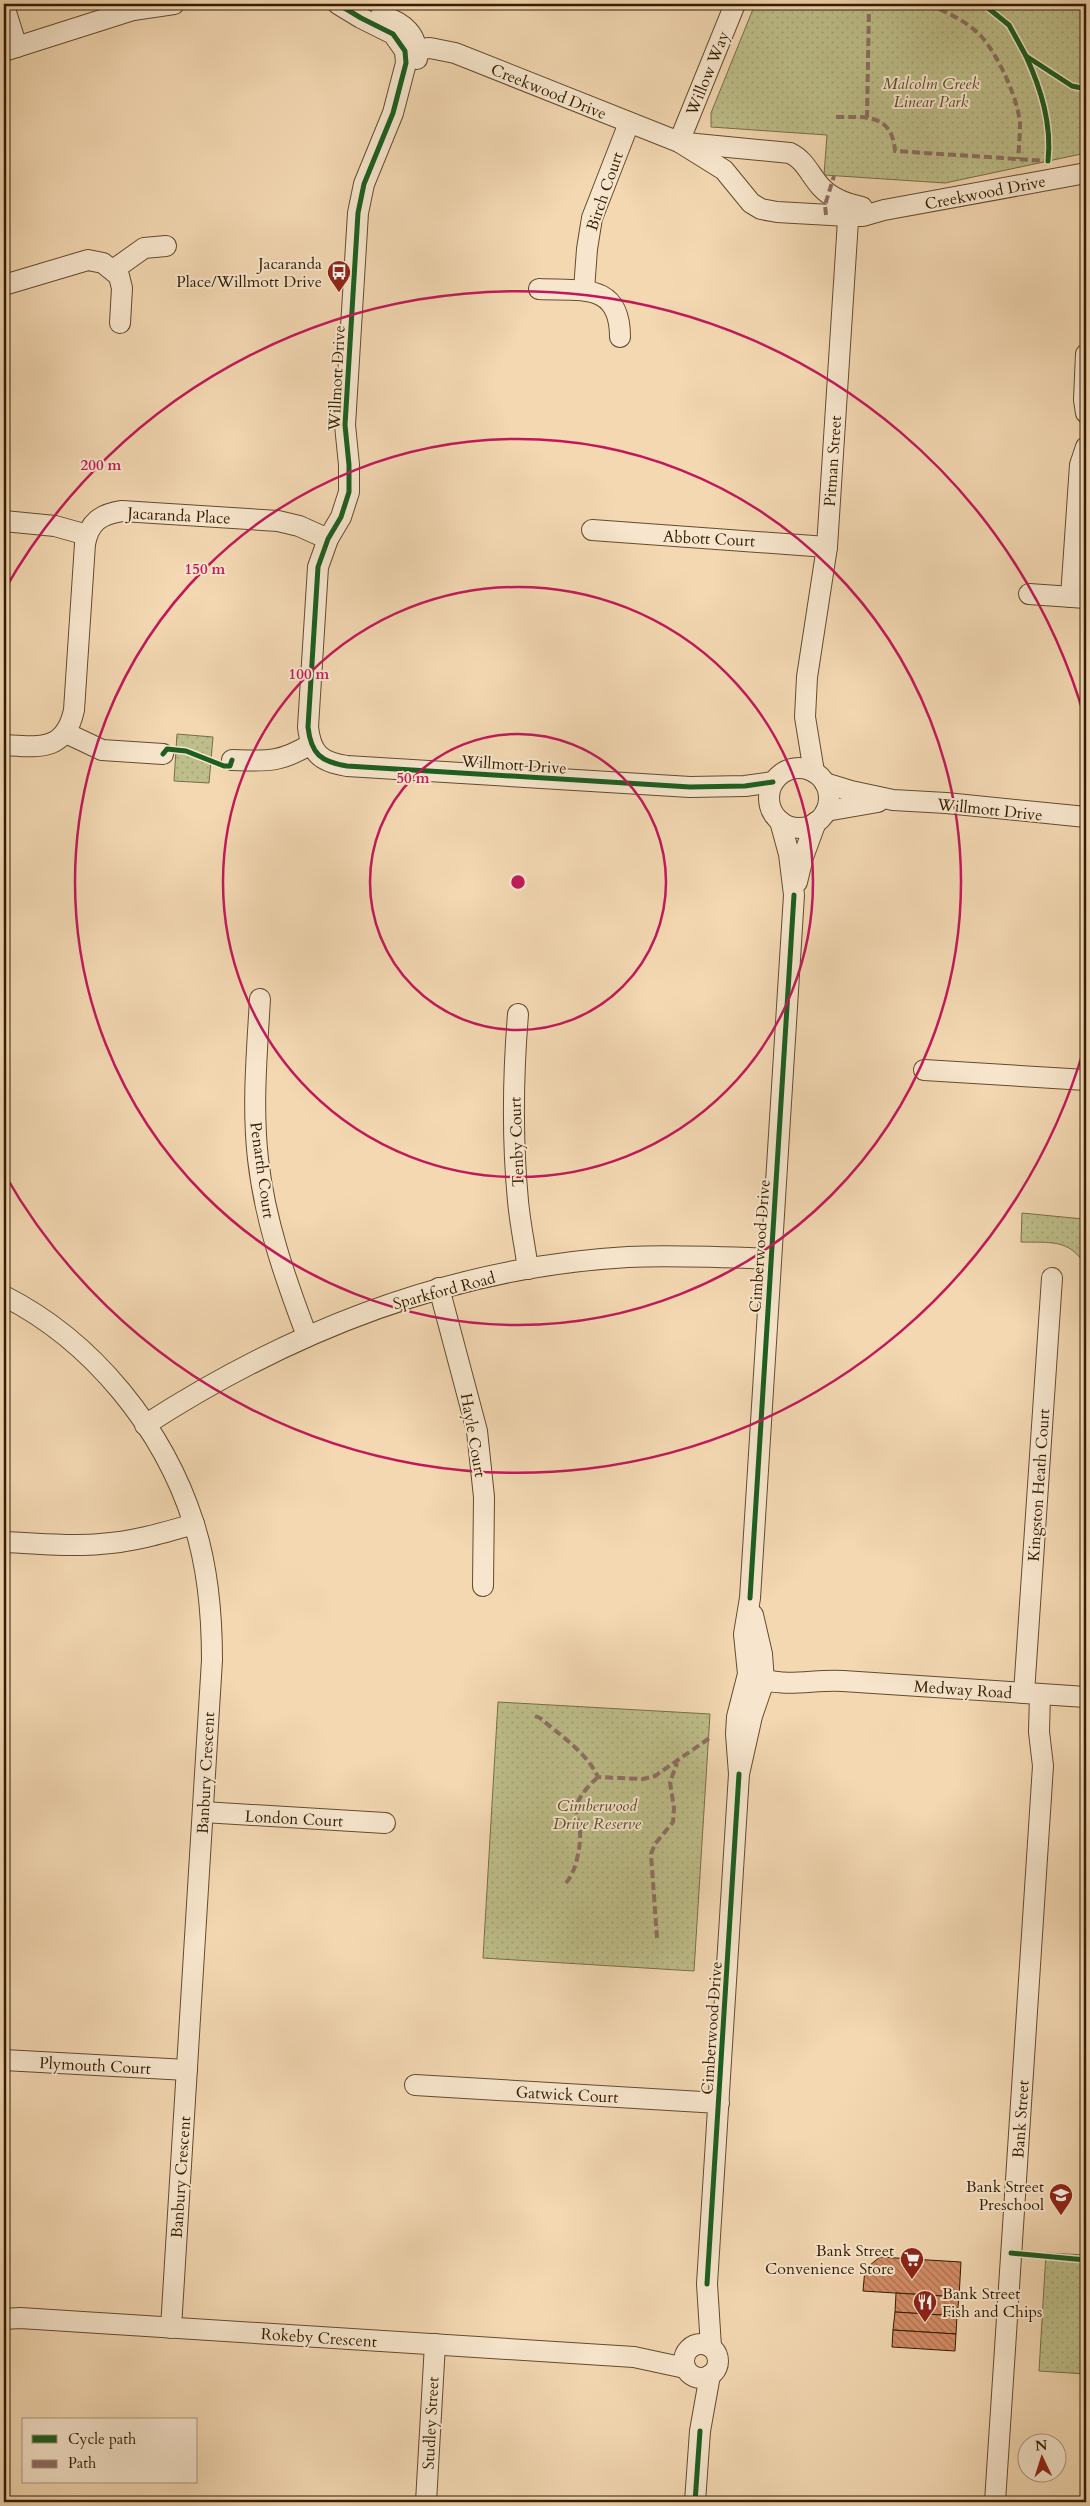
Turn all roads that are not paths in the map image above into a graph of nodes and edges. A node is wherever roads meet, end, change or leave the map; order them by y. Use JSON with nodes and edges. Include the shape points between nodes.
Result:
{"nodes":[{"id":1,"x":174,"y":4,"type":"edge"},
{"id":2,"x":339,"y":4,"type":"edge"},
{"id":3,"x":735,"y":4,"type":"edge"},
{"id":4,"x":4,"y":6,"type":"edge"},
{"id":5,"x":139,"y":7,"type":"edge"},
{"id":6,"x":10,"y":49,"type":"edge"},
{"id":7,"x":411,"y":50,"type":"junction"},
{"id":8,"x":629,"y":123,"type":"junction"},
{"id":9,"x":679,"y":142,"type":"junction"},
{"id":10,"x":1086,"y":173,"type":"edge"},
{"id":11,"x":848,"y":210,"type":"junction"},
{"id":12,"x":166,"y":246,"type":"dead end"},
{"id":13,"x":113,"y":270,"type":"junction"},
{"id":14,"x":4,"y":285,"type":"edge"},
{"id":15,"x":539,"y":289,"type":"dead end"},
{"id":16,"x":584,"y":290,"type":"junction"},
{"id":17,"x":120,"y":323,"type":"dead end"},
{"id":18,"x":620,"y":337,"type":"dead end"},
{"id":19,"x":1086,"y":354,"type":"edge"},
{"id":20,"x":1086,"y":413,"type":"edge"},
{"id":21,"x":1086,"y":447,"type":"edge"},
{"id":22,"x":4,"y":522,"type":"edge"},
{"id":23,"x":592,"y":530,"type":"dead end"},
{"id":24,"x":86,"y":535,"type":"junction"},
{"id":25,"x":328,"y":539,"type":"junction"},
{"id":26,"x":827,"y":546,"type":"junction"},
{"id":27,"x":1029,"y":594,"type":"dead end"},
{"id":28,"x":1079,"y":598,"type":"edge"},
{"id":29,"x":805,"y":717,"type":"junction"},
{"id":30,"x":66,"y":733,"type":"junction"},
{"id":31,"x":311,"y":744,"type":"junction"},
{"id":32,"x":4,"y":745,"type":"edge"},
{"id":33,"x":163,"y":754,"type":"dead end"},
{"id":34,"x":232,"y":760,"type":"dead end"},
{"id":35,"x":780,"y":776,"type":"junction"},
{"id":36,"x":820,"y":777,"type":"junction"},
{"id":37,"x":690,"y":787,"type":"junction"},
{"id":38,"x":893,"y":800,"type":"junction"},
{"id":39,"x":775,"y":813,"type":"junction"},
{"id":40,"x":821,"y":817,"type":"junction"},
{"id":41,"x":1086,"y":818,"type":"edge"},
{"id":42,"x":794,"y":895,"type":"junction"},
{"id":43,"x":260,"y":999,"type":"dead end"},
{"id":44,"x":518,"y":1014,"type":"dead end"},
{"id":45,"x":924,"y":1070,"type":"dead end"},
{"id":46,"x":1086,"y":1080,"type":"edge"},
{"id":47,"x":771,"y":1259,"type":"junction"},
{"id":48,"x":528,"y":1269,"type":"junction"},
{"id":49,"x":1052,"y":1278,"type":"dead end"},
{"id":50,"x":439,"y":1288,"type":"junction"},
{"id":51,"x":4,"y":1296,"type":"edge"},
{"id":52,"x":307,"y":1336,"type":"junction"},
{"id":53,"x":145,"y":1425,"type":"junction"},
{"id":54,"x":194,"y":1524,"type":"junction"},
{"id":55,"x":4,"y":1542,"type":"edge"},
{"id":56,"x":483,"y":1586,"type":"dead end"},
{"id":57,"x":759,"y":1675,"type":"junction"},
{"id":58,"x":1040,"y":1694,"type":"junction"},
{"id":59,"x":1086,"y":1697,"type":"edge"},
{"id":60,"x":202,"y":1812,"type":"junction"},
{"id":61,"x":385,"y":1823,"type":"dead end"},
{"id":62,"x":4,"y":2060,"type":"edge"},
{"id":63,"x":187,"y":2070,"type":"junction"},
{"id":64,"x":415,"y":2084,"type":"dead end"},
{"id":65,"x":719,"y":2103,"type":"junction"},
{"id":66,"x":4,"y":2318,"type":"edge"},
{"id":67,"x":171,"y":2328,"type":"junction"},
{"id":68,"x":435,"y":2344,"type":"junction"},
{"id":69,"x":693,"y":2357,"type":"junction"},
{"id":70,"x":710,"y":2375,"type":"junction"},
{"id":71,"x":700,"y":2431,"type":"junction"},
{"id":72,"x":426,"y":2502,"type":"edge"},
{"id":73,"x":695,"y":2502,"type":"edge"},
{"id":74,"x":995,"y":2502,"type":"edge"}],
"edges":[{"from":1,"to":5,"type":"street"},
{"from":2,"to":7,"type":"street","via":[[401,23],[410,31]]},
{"from":3,"to":9,"type":"street","name":"Willow Way"},
{"from":4,"to":6,"type":"street"},
{"from":5,"to":6,"type":"street"},
{"from":7,"to":8,"type":"street","name":"Creekwood Drive","via":[[430,48],[455,53]]},
{"from":7,"to":25,"type":"street","name":"Willmott Drive","via":[[415,71],[393,113],[364,184],[358,213],[344,425],[349,492],[341,518]]},
{"from":8,"to":9,"type":"street","name":"Creekwood Drive"},
{"from":8,"to":16,"type":"street","name":"Birch Court","via":[[592,218]]},
{"from":9,"to":11,"type":"street","name":"Creekwood Drive","via":[[724,170],[752,204],[761,209]]},
{"from":9,"to":11,"type":"street","name":"Creekwood Drive","via":[[790,152],[804,162],[820,187]]},
{"from":10,"to":11,"type":"street","name":"Creekwood Drive","via":[[863,216]]},
{"from":11,"to":26,"type":"street","name":"Pitman Street"},
{"from":12,"to":13,"type":"street","via":[[144,248]]},
{"from":13,"to":14,"type":"street","via":[[96,260],[80,261]]},
{"from":13,"to":17,"type":"street","via":[[122,288]]},
{"from":15,"to":16,"type":"street"},
{"from":16,"to":18,"type":"street","via":[[607,298],[614,305],[620,321]]},
{"from":19,"to":20,"type":"street"},
{"from":21,"to":28,"type":"street","via":[[1080,465]]},
{"from":22,"to":24,"type":"street","via":[[55,526]]},
{"from":23,"to":26,"type":"street","name":"Abbott Court"},
{"from":24,"to":25,"type":"street","name":"Jacaranda Place","via":[[95,520],[122,511],[278,521]]},
{"from":24,"to":30,"type":"street","via":[[74,710]]},
{"from":25,"to":31,"type":"street","name":"Willmott Drive","via":[[318,567],[308,727]]},
{"from":26,"to":29,"type":"street","name":"Pitman Street","via":[[809,653]]},
{"from":27,"to":28,"type":"street"},
{"from":29,"to":35,"type":"street","name":"Pitman Street"},
{"from":29,"to":36,"type":"street","name":"Pitman Street"},
{"from":30,"to":32,"type":"street","via":[[48,745]]},
{"from":30,"to":33,"type":"street","via":[[102,750]]},
{"from":31,"to":34,"type":"street","via":[[270,762]]},
{"from":31,"to":37,"type":"street","name":"Willmott Drive","via":[[324,761],[348,766]]},
{"from":35,"to":36,"type":"street","via":[[796,768]]},
{"from":35,"to":37,"type":"street","name":"Willmott Drive","via":[[745,786]]},
{"from":35,"to":39,"type":"street","via":[[769,798]]},
{"from":36,"to":38,"type":"street","name":"Willmott Drive","via":[[851,791]]},
{"from":36,"to":40,"type":"street","via":[[829,802]]},
{"from":37,"to":39,"type":"street","name":"Willmott Drive","via":[[748,798]]},
{"from":38,"to":40,"type":"street","name":"Willmott Drive"},
{"from":38,"to":41,"type":"street","name":"Willmott Drive"},
{"from":39,"to":40,"type":"street","via":[[798,828]]},
{"from":39,"to":42,"type":"street","name":"Cimberwood Drive","via":[[789,854]]},
{"from":40,"to":42,"type":"street","name":"Cimberwood Drive","via":[[803,857]]},
{"from":42,"to":47,"type":"street","name":"Cimberwood Drive"},
{"from":43,"to":52,"type":"street","name":"Penarth Court","via":[[255,1091],[258,1158],[272,1232]]},
{"from":44,"to":48,"type":"street","name":"Tenby Court","via":[[514,1144],[518,1203]]},
{"from":45,"to":46,"type":"street"},
{"from":47,"to":48,"type":"street","name":"Sparkford Road","via":[[627,1258]]},
{"from":47,"to":57,"type":"street","name":"Cimberwood Drive","via":[[750,1598],[744,1634]]},
{"from":48,"to":50,"type":"street","name":"Sparkford Road"},
{"from":49,"to":58,"type":"street","name":"Kingston Heath Court"},
{"from":50,"to":52,"type":"street","name":"Sparkford Road"},
{"from":50,"to":56,"type":"street","name":"Hayle Court","via":[[479,1448],[484,1506]]},
{"from":51,"to":53,"type":"street","name":"Banbury Crescent","via":[[54,1327],[79,1348],[105,1372]]},
{"from":52,"to":53,"type":"street","name":"Sparkford Road","via":[[201,1389]]},
{"from":53,"to":54,"type":"street","name":"Banbury Crescent","via":[[175,1477]]},
{"from":54,"to":55,"type":"street","via":[[148,1537],[102,1544]]},
{"from":54,"to":60,"type":"street","name":"Banbury Crescent","via":[[212,1621]]},
{"from":57,"to":58,"type":"street","name":"Medway Road","via":[[786,1684],[839,1681]]},
{"from":57,"to":65,"type":"street","name":"Cimberwood Drive","via":[[737,1717],[739,1774]]},
{"from":58,"to":59,"type":"street","name":"Medway Road"},
{"from":58,"to":74,"type":"street","name":"Bank Street","via":[[1039,1732],[1043,1766]]},
{"from":60,"to":61,"type":"street","name":"London Court"},
{"from":60,"to":63,"type":"street","name":"Banbury Crescent"},
{"from":62,"to":63,"type":"street","name":"Plymouth Court"},
{"from":63,"to":67,"type":"street","name":"Banbury Crescent"},
{"from":64,"to":65,"type":"street","name":"Gatwick Court"},
{"from":65,"to":69,"type":"street","name":"Cimberwood Drive","via":[[707,2284]]},
{"from":66,"to":67,"type":"street","name":"Rokeby Crescent"},
{"from":67,"to":68,"type":"street","name":"Rokeby Crescent"},
{"from":68,"to":69,"type":"street","name":"Rokeby Crescent","via":[[634,2357]]},
{"from":68,"to":72,"type":"street","name":"Studley Street"},
{"from":69,"to":70,"type":"street","name":"Rokeby Crescent","via":[[699,2378]]},
{"from":69,"to":70,"type":"street","name":"Cimberwood Drive","via":[[718,2361]]},
{"from":69,"to":71,"type":"street","name":"Cimberwood Drive"},
{"from":70,"to":71,"type":"street","name":"Cimberwood Drive"},
{"from":71,"to":73,"type":"street","name":"Cimberwood Drive"}]}
